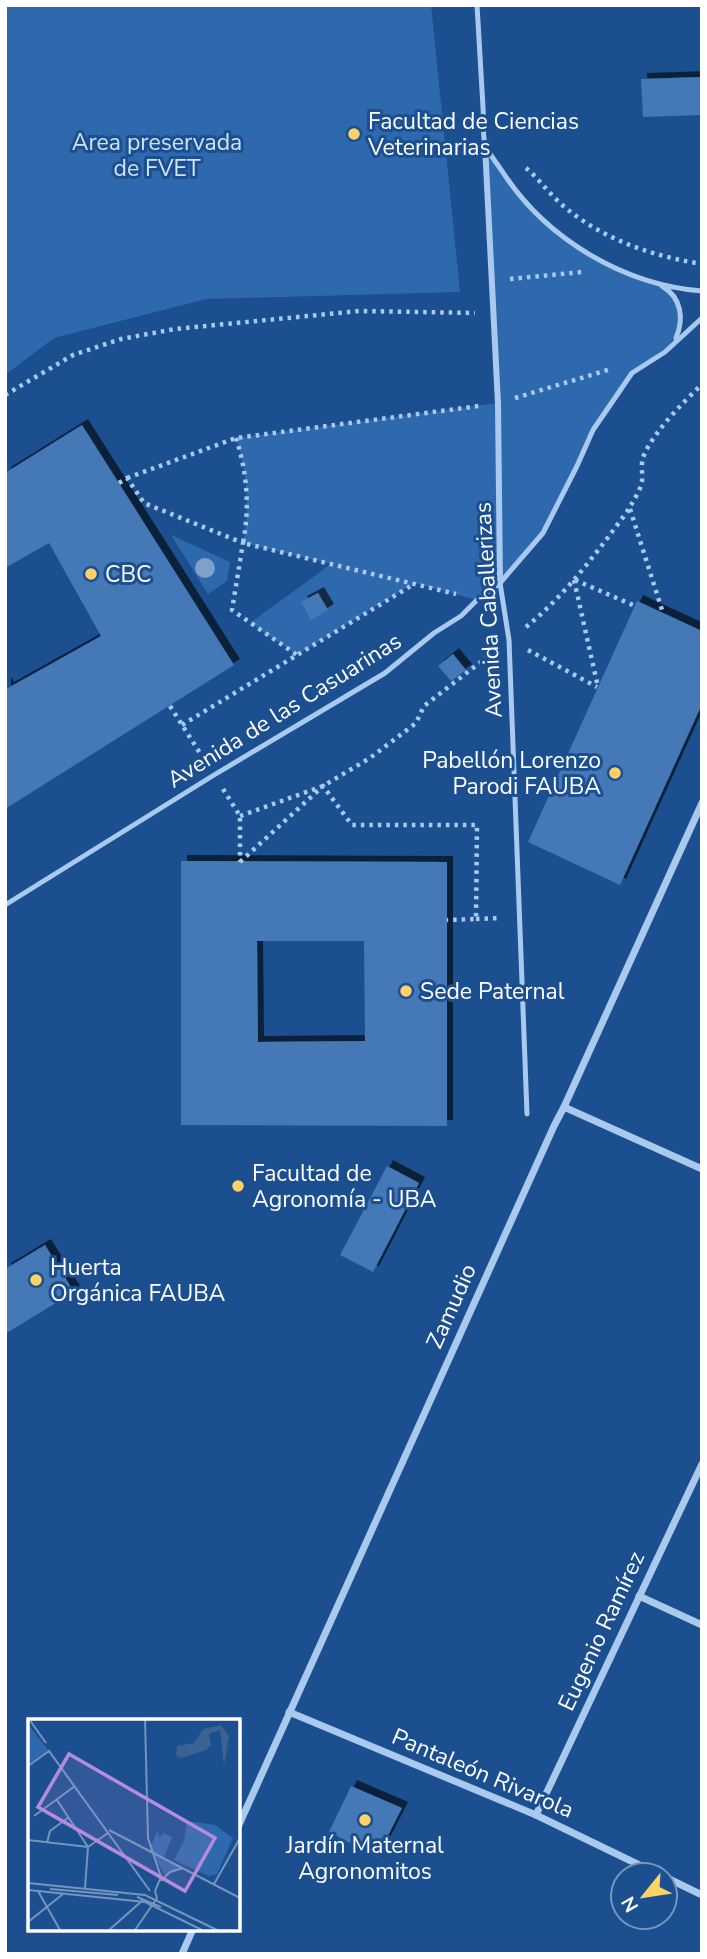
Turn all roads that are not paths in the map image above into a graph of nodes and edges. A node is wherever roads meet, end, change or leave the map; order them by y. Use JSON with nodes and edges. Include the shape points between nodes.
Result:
{"nodes":[{"id":1,"x":477,"y":5,"type":"edge"},
{"id":2,"x":485,"y":145,"type":"junction"},
{"id":3,"x":659,"y":285,"type":"junction"},
{"id":4,"x":702,"y":292,"type":"edge"},
{"id":5,"x":702,"y":318,"type":"edge"},
{"id":6,"x":675,"y":341,"type":"junction"},
{"id":7,"x":500,"y":583,"type":"junction"},
{"id":8,"x":702,"y":803,"type":"edge"},
{"id":9,"x":5,"y":905,"type":"edge"},
{"id":10,"x":564,"y":1107,"type":"junction"},
{"id":11,"x":527,"y":1114,"type":"dead end"},
{"id":12,"x":702,"y":1170,"type":"edge"},
{"id":13,"x":702,"y":1464,"type":"edge"},
{"id":14,"x":639,"y":1596,"type":"junction"},
{"id":15,"x":702,"y":1625,"type":"edge"},
{"id":16,"x":289,"y":1712,"type":"junction"},
{"id":17,"x":536,"y":1815,"type":"junction"},
{"id":18,"x":240,"y":1822,"type":"edge"},
{"id":19,"x":631,"y":1861,"type":"edge"},
{"id":20,"x":679,"y":1884,"type":"edge"},
{"id":21,"x":702,"y":1895,"type":"edge"},
{"id":22,"x":192,"y":1931,"type":"edge"},
{"id":23,"x":182,"y":1954,"type":"edge"}],
"edges":[{"from":1,"to":2,"type":"lane"},
{"from":2,"to":3,"type":"lane","via":[[534,212],[566,239],[618,269]]},
{"from":2,"to":7,"type":"street","name":"Avenida Caballerizas","via":[[498,404]]},
{"from":3,"to":4,"type":"lane"},
{"from":3,"to":6,"type":"lane","via":[[680,306],[681,327]]},
{"from":5,"to":6,"type":"lane","name":"Avenida de las Casuarinas"},
{"from":6,"to":7,"type":"lane","name":"Avenida de las Casuarinas","via":[[632,373],[593,430],[543,533]]},
{"from":7,"to":9,"type":"lane","name":"Avenida de las Casuarinas","via":[[385,673]]},
{"from":7,"to":11,"type":"lane","name":"Avenida Caballerizas","via":[[509,640]]},
{"from":8,"to":10,"type":"street","name":"Zamudio"},
{"from":10,"to":12,"type":"street"},
{"from":10,"to":16,"type":"street","name":"Zamudio"},
{"from":13,"to":14,"type":"street","name":"Eugenio Ramírez"},
{"from":14,"to":15,"type":"street"},
{"from":14,"to":17,"type":"street","name":"Eugenio Ramírez"},
{"from":16,"to":17,"type":"street","name":"Pantaleón Rivarola"},
{"from":16,"to":18,"type":"street","name":"Zamudio"},
{"from":17,"to":19,"type":"street","name":"Pantaleón Rivarola"},
{"from":20,"to":21,"type":"street"},
{"from":22,"to":23,"type":"street"}]}
